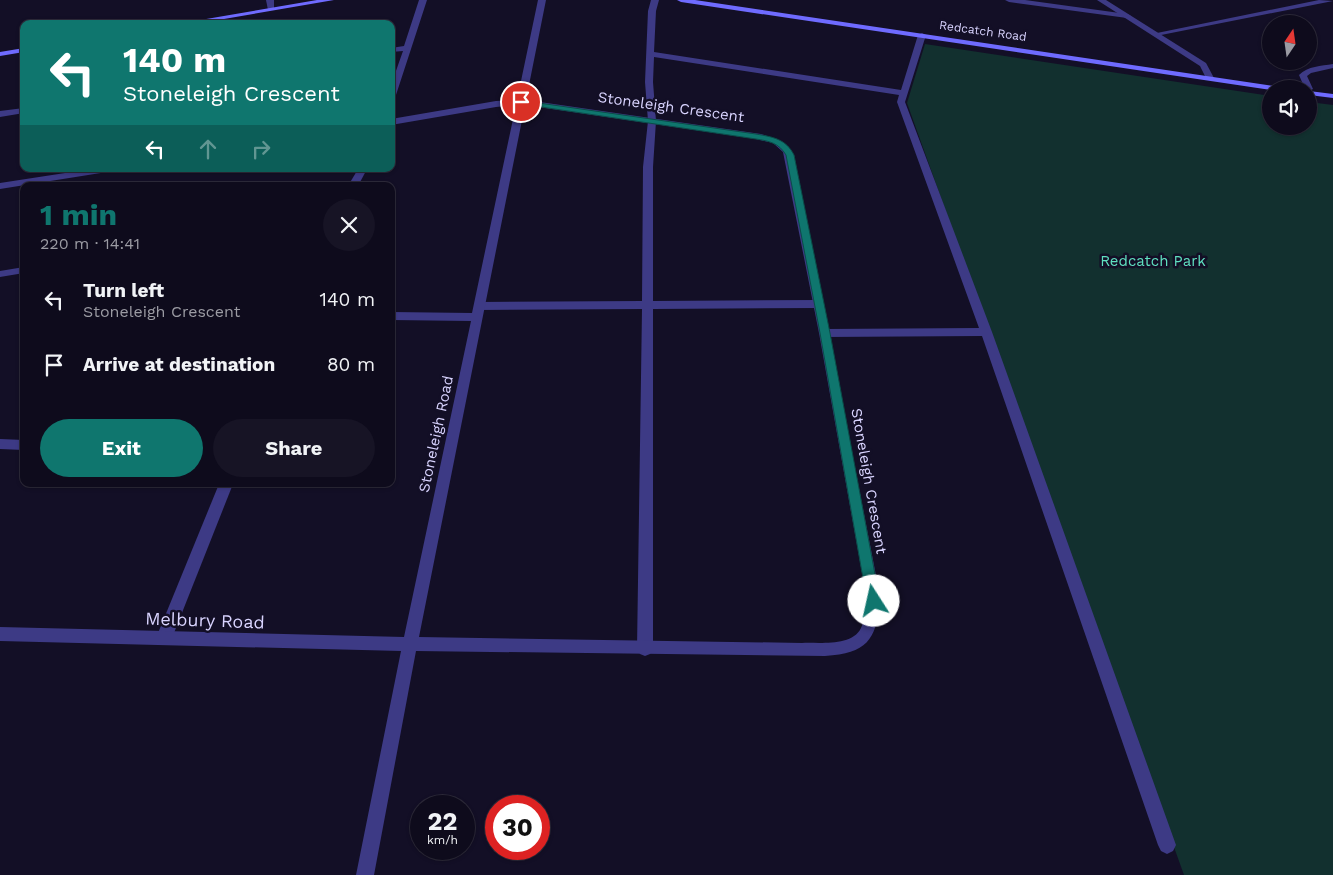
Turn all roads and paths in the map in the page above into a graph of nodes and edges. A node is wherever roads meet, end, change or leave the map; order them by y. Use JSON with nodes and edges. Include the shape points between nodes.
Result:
{"nodes":[{"id":1,"x":270,"y":0,"type":"edge"},
{"id":2,"x":330,"y":0,"type":"edge"},
{"id":3,"x":423,"y":0,"type":"edge"},
{"id":4,"x":542,"y":0,"type":"edge"},
{"id":5,"x":655,"y":0,"type":"edge"},
{"id":6,"x":681,"y":0,"type":"edge"},
{"id":7,"x":1010,"y":0,"type":"edge"},
{"id":8,"x":1101,"y":0,"type":"edge"},
{"id":9,"x":1330,"y":0,"type":"edge"},
{"id":10,"x":271,"y":8,"type":"junction"},
{"id":11,"x":1127,"y":16,"type":"junction"},
{"id":12,"x":203,"y":20,"type":"edge"},
{"id":13,"x":1156,"y":34,"type":"junction"},
{"id":14,"x":922,"y":35,"type":"junction"},
{"id":15,"x":407,"y":48,"type":"junction"},
{"id":16,"x":395,"y":50,"type":"edge"},
{"id":17,"x":20,"y":51,"type":"edge"},
{"id":18,"x":0,"y":54,"type":"edge"},
{"id":19,"x":650,"y":54,"type":"junction"},
{"id":20,"x":1333,"y":66,"type":"edge"},
{"id":21,"x":1210,"y":78,"type":"junction"},
{"id":22,"x":1305,"y":80,"type":"edge"},
{"id":23,"x":395,"y":86,"type":"edge"},
{"id":24,"x":1262,"y":86,"type":"edge"},
{"id":25,"x":904,"y":93,"type":"junction"},
{"id":26,"x":1317,"y":93,"type":"edge"},
{"id":27,"x":1333,"y":96,"type":"edge"},
{"id":28,"x":521,"y":102,"type":"junction"},
{"id":29,"x":20,"y":111,"type":"edge"},
{"id":30,"x":0,"y":114,"type":"edge"},
{"id":31,"x":395,"y":121,"type":"edge"},
{"id":32,"x":652,"y":122,"type":"junction"},
{"id":33,"x":88,"y":172,"type":"edge"},
{"id":34,"x":25,"y":182,"type":"edge"},
{"id":35,"x":20,"y":183,"type":"edge"},
{"id":36,"x":0,"y":186,"type":"edge"},
{"id":37,"x":20,"y":271,"type":"edge"},
{"id":38,"x":0,"y":274,"type":"edge"},
{"id":39,"x":819,"y":304,"type":"junction"},
{"id":40,"x":646,"y":305,"type":"junction"},
{"id":41,"x":478,"y":311,"type":"junction"},
{"id":42,"x":395,"y":316,"type":"edge"},
{"id":43,"x":986,"y":332,"type":"junction"},
{"id":44,"x":825,"y":333,"type":"junction"},
{"id":45,"x":0,"y":444,"type":"edge"},
{"id":46,"x":20,"y":445,"type":"edge"},
{"id":47,"x":225,"y":487,"type":"edge"},
{"id":48,"x":0,"y":634,"type":"edge"},
{"id":49,"x":164,"y":638,"type":"junction"},
{"id":50,"x":410,"y":644,"type":"junction"},
{"id":51,"x":645,"y":649,"type":"junction"},
{"id":52,"x":1168,"y":845,"type":"dead end"},
{"id":53,"x":365,"y":875,"type":"edge"}],
"edges":[{"from":1,"to":10,"type":"street"},
{"from":2,"to":10,"type":"main road"},
{"from":3,"to":15,"type":"street"},
{"from":4,"to":28,"type":"street","name":"Stoneleigh Road"},
{"from":5,"to":19,"type":"street"},
{"from":6,"to":14,"type":"main road","name":"Redcatch Road"},
{"from":7,"to":11,"type":"street"},
{"from":8,"to":11,"type":"street"},
{"from":9,"to":13,"type":"street"},
{"from":10,"to":12,"type":"main road"},
{"from":11,"to":13,"type":"street"},
{"from":13,"to":21,"type":"street","via":[[1203,65]]},
{"from":14,"to":21,"type":"main road","name":"Redcatch Road"},
{"from":14,"to":25,"type":"street"},
{"from":15,"to":16,"type":"street"},
{"from":15,"to":23,"type":"street"},
{"from":17,"to":18,"type":"main road"},
{"from":19,"to":25,"type":"street"},
{"from":19,"to":32,"type":"street"},
{"from":20,"to":22,"type":"street","via":[[1308,71],[1303,75]]},
{"from":21,"to":24,"type":"main road","name":"Redcatch Road"},
{"from":25,"to":43,"type":"street","via":[[901,102]]},
{"from":26,"to":27,"type":"main road"},
{"from":28,"to":31,"type":"street","name":"Stoneleigh Crescent"},
{"from":28,"to":32,"type":"street","name":"Stoneleigh Crescent"},
{"from":28,"to":41,"type":"street","name":"Stoneleigh Road"},
{"from":29,"to":30,"type":"street"},
{"from":32,"to":39,"type":"street","name":"Stoneleigh Crescent","via":[[762,137],[786,147]]},
{"from":32,"to":40,"type":"street","via":[[648,167]]},
{"from":33,"to":34,"type":"street"},
{"from":35,"to":36,"type":"street"},
{"from":37,"to":38,"type":"street"},
{"from":39,"to":40,"type":"street"},
{"from":39,"to":44,"type":"street","name":"Stoneleigh Crescent"},
{"from":40,"to":41,"type":"street"},
{"from":40,"to":51,"type":"street"},
{"from":41,"to":42,"type":"street"},
{"from":41,"to":50,"type":"street","name":"Stoneleigh Road"},
{"from":43,"to":44,"type":"street"},
{"from":43,"to":52,"type":"street"},
{"from":44,"to":51,"type":"street","name":"Stoneleigh Crescent","via":[[874,601],[871,622],[862,639],[843,648]]},
{"from":45,"to":46,"type":"street"},
{"from":47,"to":49,"type":"street"},
{"from":48,"to":49,"type":"street","name":"Melbury Road"},
{"from":49,"to":50,"type":"street","name":"Melbury Road"},
{"from":50,"to":51,"type":"street","name":"Stoneleigh Crescent"},
{"from":50,"to":53,"type":"street","name":"Stoneleigh Road"}]}
